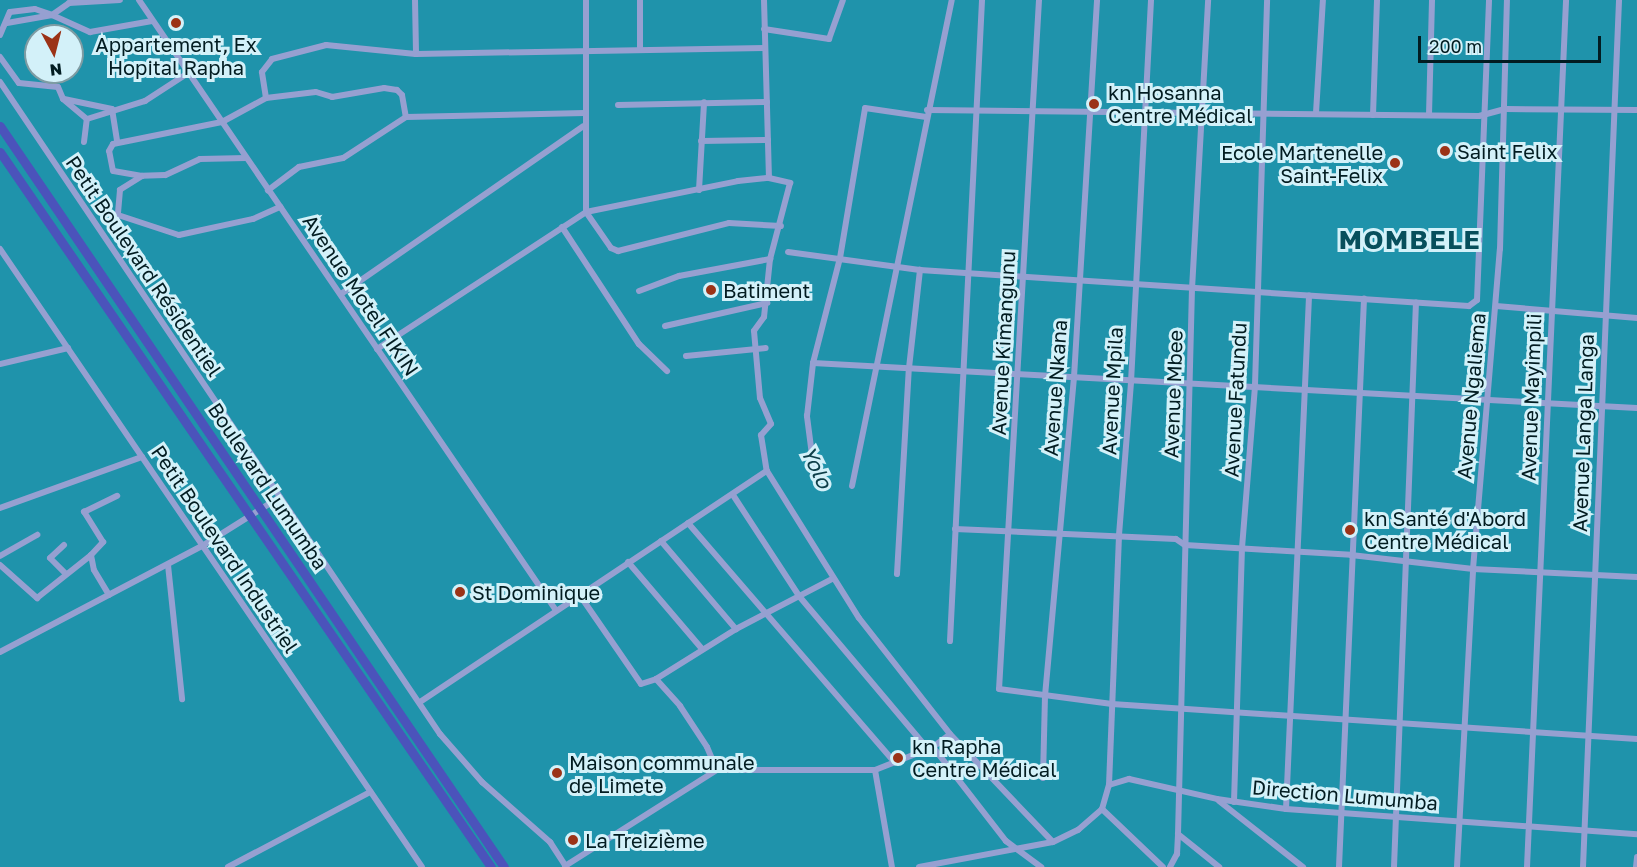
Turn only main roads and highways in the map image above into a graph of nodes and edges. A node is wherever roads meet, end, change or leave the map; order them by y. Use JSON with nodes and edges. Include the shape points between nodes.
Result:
{"nodes":[{"id":1,"x":0,"y":126,"type":"edge"},
{"id":2,"x":0,"y":152,"type":"edge"},
{"id":3,"x":491,"y":867,"type":"edge"},
{"id":4,"x":504,"y":867,"type":"edge"}],
"edges":[{"from":1,"to":4,"type":"highway","name":"Boulevard Lumumba"},
{"from":2,"to":3,"type":"highway","name":"Boulevard Lumumba"}]}
